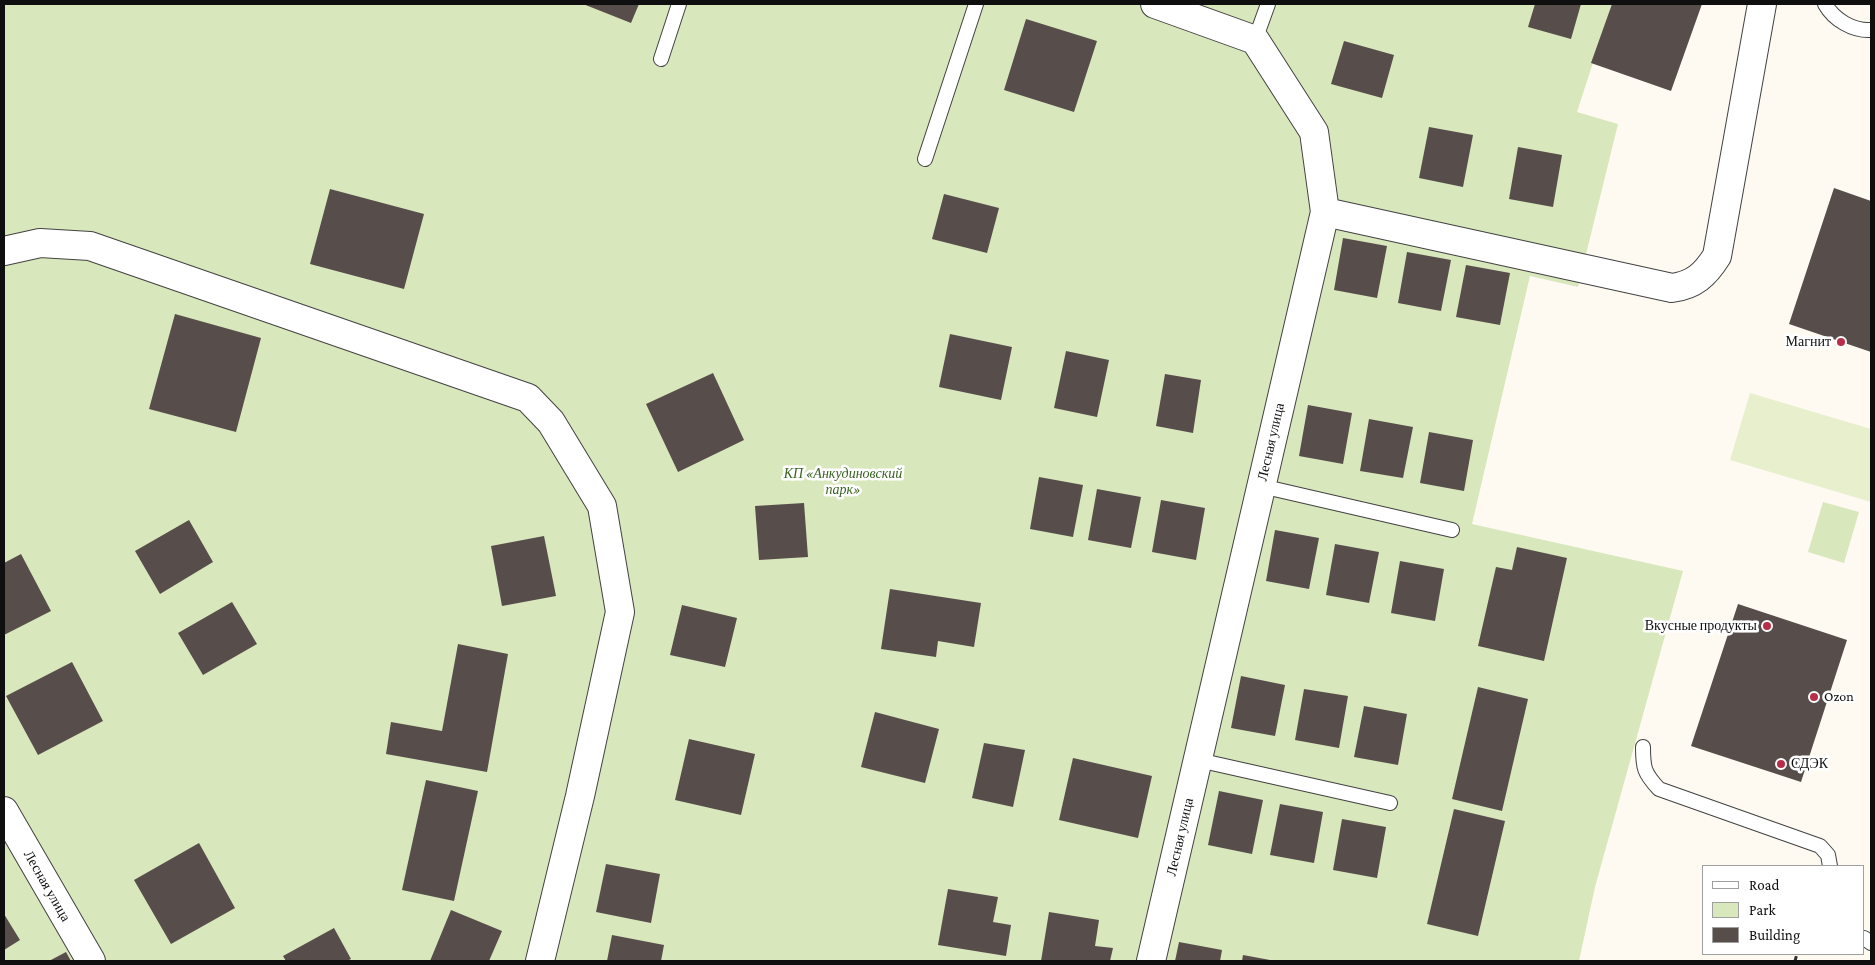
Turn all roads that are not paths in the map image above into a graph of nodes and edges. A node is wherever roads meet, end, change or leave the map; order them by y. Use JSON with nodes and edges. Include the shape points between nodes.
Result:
{"nodes":[{"id":1,"x":679,"y":4,"type":"edge"},
{"id":2,"x":976,"y":4,"type":"edge"},
{"id":3,"x":1155,"y":4,"type":"edge"},
{"id":4,"x":1268,"y":4,"type":"edge"},
{"id":5,"x":1762,"y":4,"type":"edge"},
{"id":6,"x":1825,"y":4,"type":"edge"},
{"id":7,"x":1871,"y":30,"type":"edge"},
{"id":8,"x":1255,"y":40,"type":"junction"},
{"id":9,"x":661,"y":59,"type":"dead end"},
{"id":10,"x":925,"y":159,"type":"dead end"},
{"id":11,"x":1325,"y":212,"type":"junction"},
{"id":12,"x":4,"y":251,"type":"edge"},
{"id":13,"x":1261,"y":486,"type":"junction"},
{"id":14,"x":1452,"y":530,"type":"dead end"},
{"id":15,"x":1643,"y":747,"type":"dead end"},
{"id":16,"x":1198,"y":760,"type":"junction"},
{"id":17,"x":1390,"y":803,"type":"dead end"},
{"id":18,"x":4,"y":811,"type":"edge"},
{"id":19,"x":1830,"y":865,"type":"edge"},
{"id":20,"x":91,"y":961,"type":"edge"},
{"id":21,"x":540,"y":961,"type":"edge"},
{"id":22,"x":1151,"y":961,"type":"edge"}],
"edges":[{"from":1,"to":9,"type":"lane"},
{"from":2,"to":10,"type":"lane"},
{"from":3,"to":8,"type":"street"},
{"from":4,"to":8,"type":"lane"},
{"from":5,"to":11,"type":"street","via":[[1717,256],[1706,272],[1685,286],[1672,288]]},
{"from":6,"to":7,"type":"lane","via":[[1831,14],[1853,29]]},
{"from":8,"to":11,"type":"street","name":"Лесная улица","via":[[1314,132]]},
{"from":11,"to":13,"type":"street","name":"Лесная улица"},
{"from":12,"to":21,"type":"street","via":[[40,243],[90,246],[528,398],[552,422],[602,506],[620,612]]},
{"from":13,"to":14,"type":"lane"},
{"from":13,"to":16,"type":"street","name":"Лесная улица"},
{"from":15,"to":19,"type":"lane","via":[[1643,766],[1647,777],[1659,789],[1820,846],[1828,854]]},
{"from":16,"to":17,"type":"lane"},
{"from":16,"to":22,"type":"street","name":"Лесная улица"},
{"from":18,"to":20,"type":"street","name":"Лесная улица"}]}
